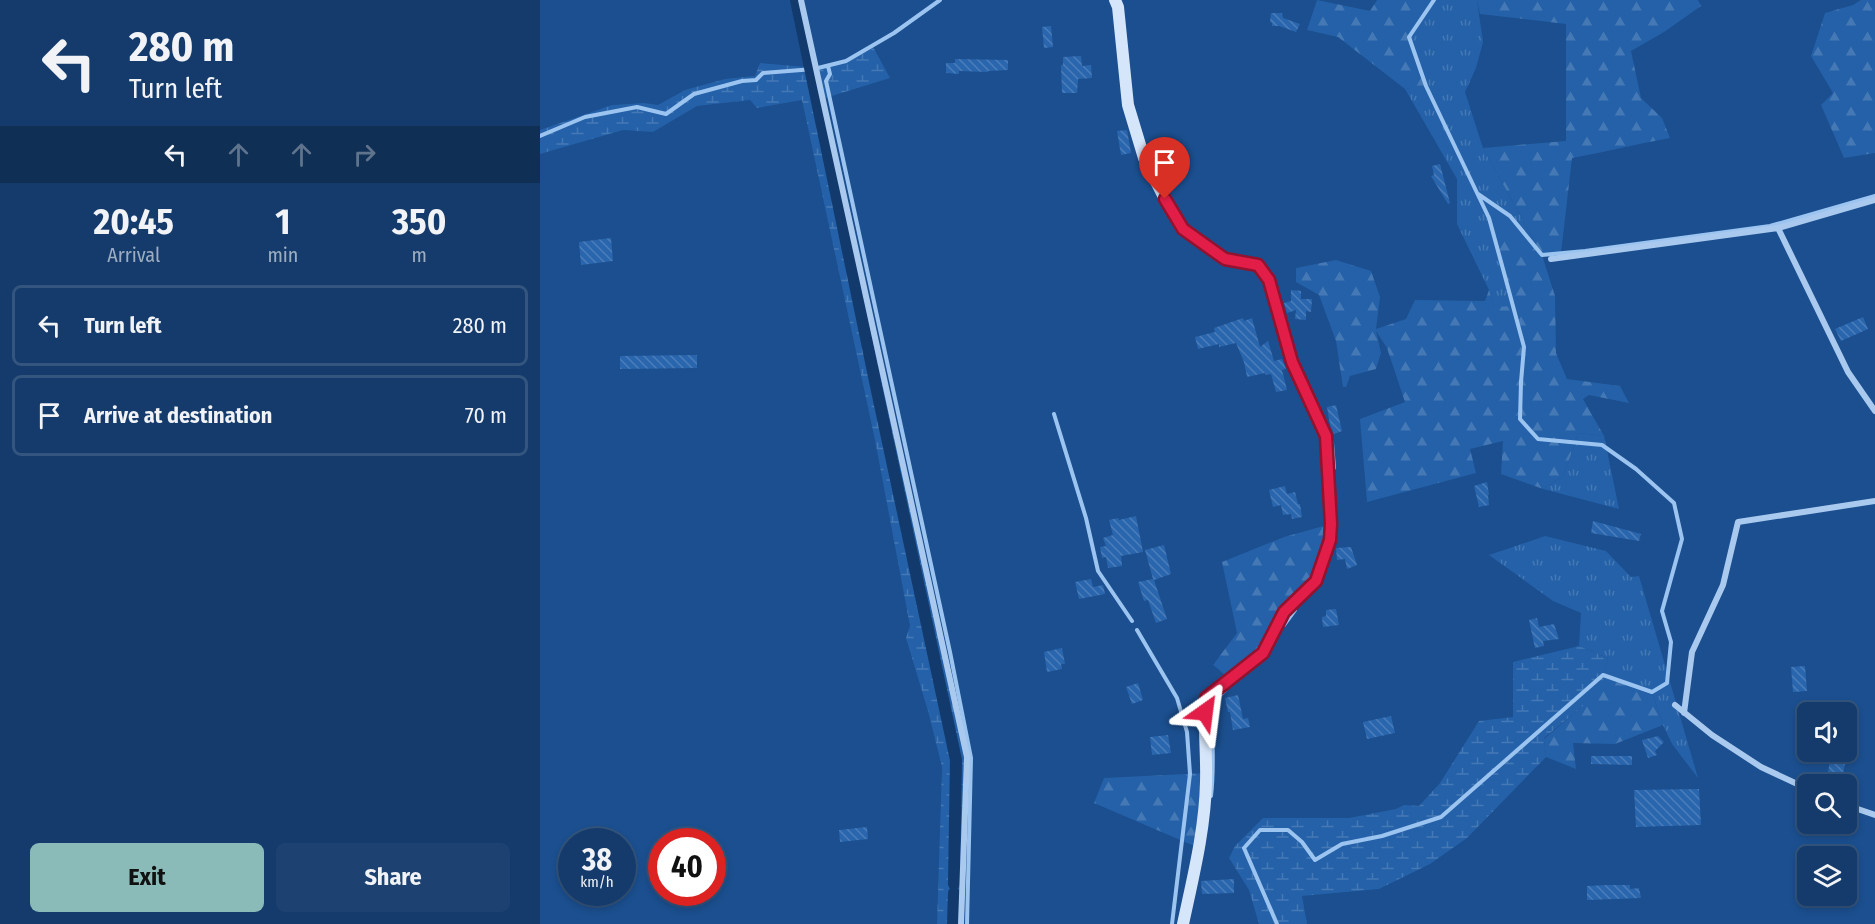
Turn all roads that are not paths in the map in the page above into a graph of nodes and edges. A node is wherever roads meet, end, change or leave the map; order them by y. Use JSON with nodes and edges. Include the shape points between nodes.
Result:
{"nodes":[{"id":1,"x":801,"y":0,"type":"edge"},
{"id":2,"x":1115,"y":0,"type":"edge"},
{"id":3,"x":1875,"y":200,"type":"edge"},
{"id":4,"x":1778,"y":228,"type":"junction"},
{"id":5,"x":1551,"y":259,"type":"dead end"},
{"id":6,"x":1875,"y":411,"type":"edge"},
{"id":7,"x":1875,"y":501,"type":"edge"},
{"id":8,"x":1675,"y":705,"type":"dead end"},
{"id":9,"x":1684,"y":713,"type":"junction"},
{"id":10,"x":1797,"y":784,"type":"edge"},
{"id":11,"x":1857,"y":809,"type":"edge"},
{"id":12,"x":1875,"y":815,"type":"edge"},
{"id":13,"x":962,"y":924,"type":"edge"},
{"id":14,"x":1183,"y":924,"type":"edge"}],
"edges":[{"from":1,"to":13,"type":"street","via":[[967,758]]},
{"from":2,"to":14,"type":"street","via":[[1119,7],[1128,105],[1144,158],[1183,229],[1225,259],[1258,265],[1269,280],[1292,362],[1326,436],[1330,540],[1316,581],[1284,612],[1263,653],[1206,698],[1206,783],[1199,848]]},
{"from":3,"to":4,"type":"street"},
{"from":4,"to":5,"type":"street"},
{"from":4,"to":6,"type":"street","via":[[1844,365]]},
{"from":7,"to":9,"type":"street","via":[[1738,522],[1723,585],[1692,652]]},
{"from":8,"to":9,"type":"street"},
{"from":9,"to":10,"type":"street","via":[[1761,767]]},
{"from":11,"to":12,"type":"street"}]}
